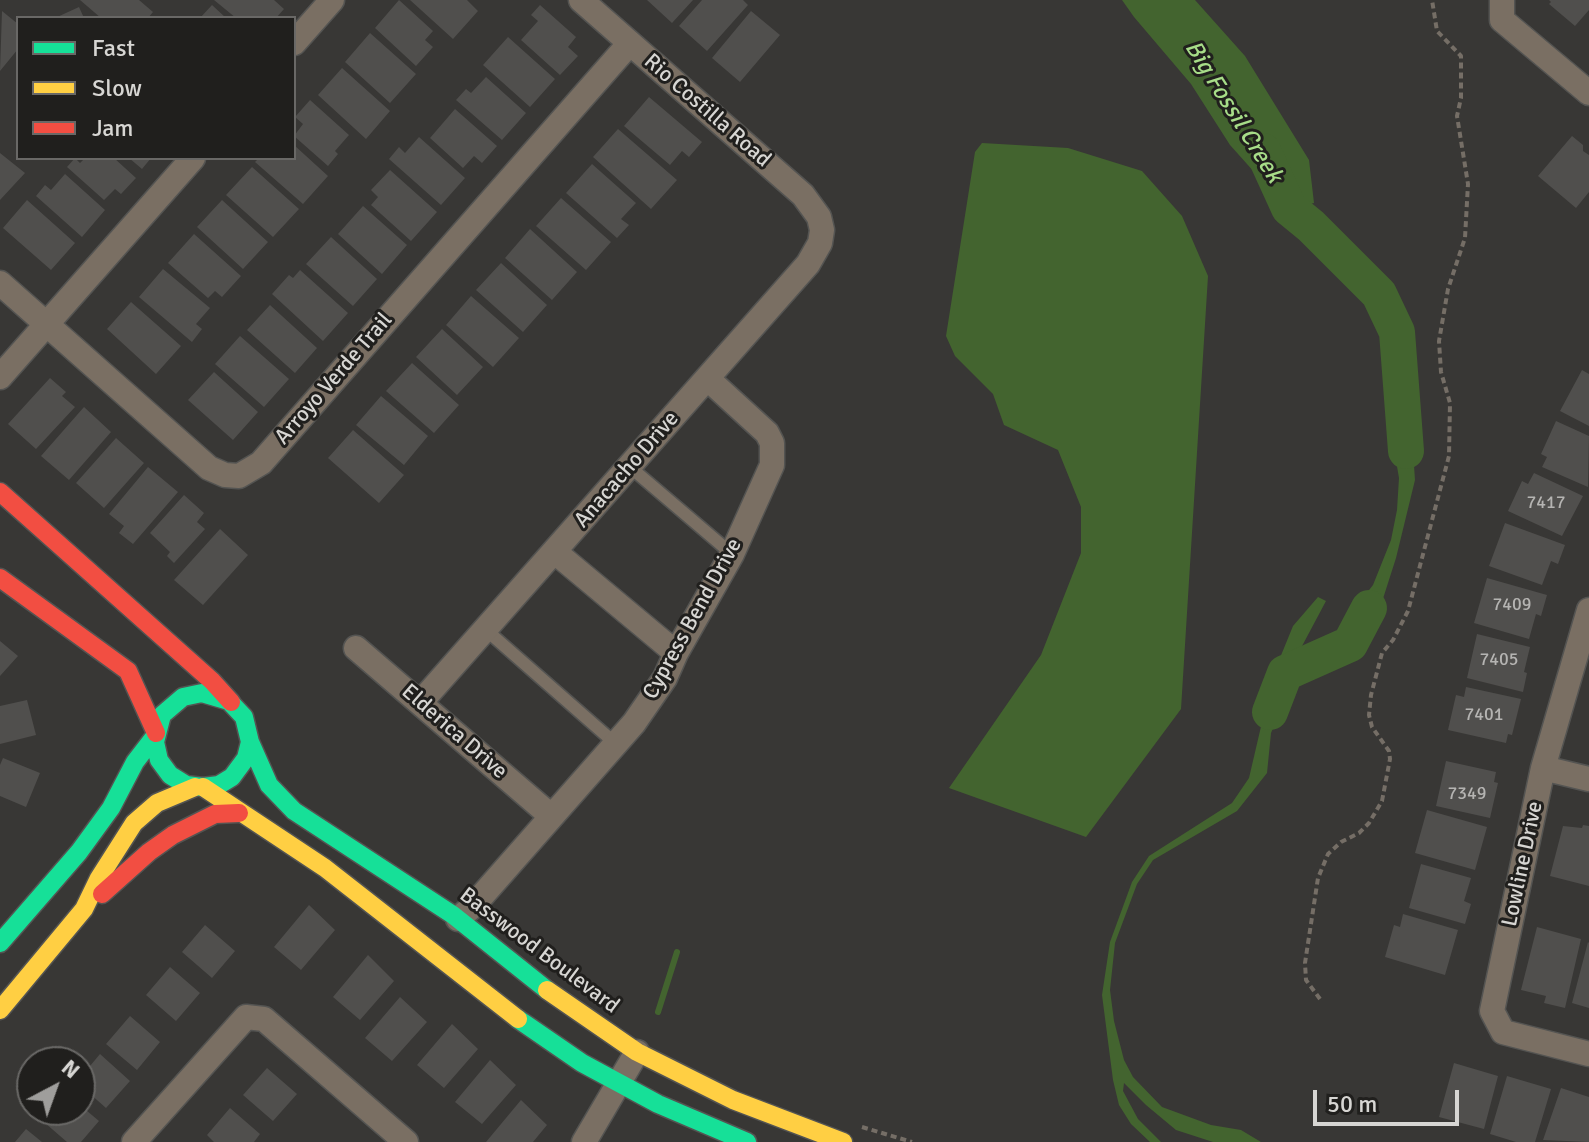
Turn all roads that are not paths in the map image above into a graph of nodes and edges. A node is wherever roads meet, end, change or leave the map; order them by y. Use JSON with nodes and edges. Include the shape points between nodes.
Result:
{"nodes":[{"id":1,"x":332,"y":0,"type":"edge"},
{"id":2,"x":581,"y":0,"type":"edge"},
{"id":3,"x":1502,"y":10,"type":"edge"},
{"id":4,"x":296,"y":41,"type":"edge"},
{"id":5,"x":630,"y":43,"type":"junction"},
{"id":6,"x":1589,"y":93,"type":"edge"},
{"id":7,"x":191,"y":160,"type":"edge"},
{"id":8,"x":822,"y":230,"type":"joint"},
{"id":9,"x":0,"y":283,"type":"edge"},
{"id":10,"x":46,"y":324,"type":"junction"},
{"id":11,"x":0,"y":377,"type":"edge"},
{"id":12,"x":708,"y":379,"type":"junction"},
{"id":13,"x":630,"y":467,"type":"junction"},
{"id":14,"x":0,"y":492,"type":"edge"},
{"id":15,"x":555,"y":552,"type":"junction"},
{"id":16,"x":732,"y":554,"type":"junction"},
{"id":17,"x":0,"y":578,"type":"edge"},
{"id":18,"x":1589,"y":610,"type":"edge"},
{"id":19,"x":485,"y":629,"type":"junction"},
{"id":20,"x":356,"y":648,"type":"dead end"},
{"id":21,"x":676,"y":653,"type":"junction"},
{"id":22,"x":420,"y":703,"type":"junction"},
{"id":23,"x":236,"y":707,"type":"junction"},
{"id":24,"x":156,"y":734,"type":"junction"},
{"id":25,"x":250,"y":742,"type":"junction"},
{"id":26,"x":616,"y":744,"type":"junction"},
{"id":27,"x":1543,"y":768,"type":"junction"},
{"id":28,"x":1589,"y":779,"type":"edge"},
{"id":29,"x":199,"y":787,"type":"junction"},
{"id":30,"x":239,"y":813,"type":"junction"},
{"id":31,"x":551,"y":816,"type":"junction"},
{"id":32,"x":84,"y":909,"type":"junction"},
{"id":33,"x":458,"y":919,"type":"junction"},
{"id":34,"x":0,"y":943,"type":"edge"},
{"id":35,"x":0,"y":1010,"type":"edge"},
{"id":36,"x":637,"y":1052,"type":"junction"},
{"id":37,"x":1589,"y":1054,"type":"edge"},
{"id":38,"x":619,"y":1083,"type":"junction"},
{"id":39,"x":134,"y":1142,"type":"edge"},
{"id":40,"x":406,"y":1142,"type":"edge"},
{"id":41,"x":584,"y":1142,"type":"edge"},
{"id":42,"x":747,"y":1142,"type":"edge"},
{"id":43,"x":843,"y":1142,"type":"edge"}],
"edges":[{"from":1,"to":4,"type":"street"},
{"from":2,"to":5,"type":"street","name":"Rio Costilla Road"},
{"from":3,"to":6,"type":"street"},
{"from":5,"to":8,"type":"street","name":"Rio Costilla Road","via":[[803,195]]},
{"from":5,"to":10,"type":"street","name":"Arroyo Verde Trail","via":[[252,470],[239,476],[209,468]]},
{"from":7,"to":10,"type":"street"},
{"from":8,"to":12,"type":"street","name":"Anacacho Drive","via":[[808,264]]},
{"from":9,"to":10,"type":"street","name":"Arroyo Verde Trail"},
{"from":10,"to":11,"type":"street"},
{"from":12,"to":13,"type":"street","name":"Anacacho Drive"},
{"from":12,"to":16,"type":"street","name":"Cypress Bend Drive","via":[[772,443],[772,465]]},
{"from":13,"to":15,"type":"street","name":"Anacacho Drive"},
{"from":13,"to":16,"type":"lane"},
{"from":14,"to":23,"type":"main road"},
{"from":15,"to":19,"type":"street","name":"Anacacho Drive"},
{"from":15,"to":21,"type":"street"},
{"from":16,"to":21,"type":"street","name":"Cypress Bend Drive"},
{"from":17,"to":24,"type":"main road","via":[[128,671]]},
{"from":18,"to":27,"type":"street","name":"Lowline Drive"},
{"from":19,"to":22,"type":"street","name":"Anacacho Drive"},
{"from":19,"to":26,"type":"lane"},
{"from":20,"to":22,"type":"street","name":"Elderica Drive"},
{"from":21,"to":26,"type":"street","name":"Cypress Bend Drive","via":[[665,678]]},
{"from":22,"to":31,"type":"street","name":"Elderica Drive"},
{"from":23,"to":24,"type":"main road","via":[[211,694],[183,697],[168,708]]},
{"from":23,"to":25,"type":"main road"},
{"from":24,"to":29,"type":"main road","via":[[164,768]]},
{"from":24,"to":34,"type":"main road","via":[[90,837]]},
{"from":25,"to":29,"type":"main road","via":[[243,765],[232,777]]},
{"from":25,"to":33,"type":"main road","name":"Basswood Boulevard","via":[[283,803]]},
{"from":26,"to":31,"type":"street","name":"Cypress Bend Drive"},
{"from":27,"to":28,"type":"street"},
{"from":27,"to":37,"type":"street","name":"Lowline Drive","via":[[1492,1011],[1503,1032]]},
{"from":29,"to":30,"type":"main road"},
{"from":29,"to":32,"type":"main road","via":[[157,803],[134,823]]},
{"from":30,"to":32,"type":"main road","via":[[215,814],[173,835]]},
{"from":30,"to":38,"type":"main road","via":[[325,868],[518,1020]]},
{"from":31,"to":33,"type":"street","name":"Cypress Bend Drive"},
{"from":32,"to":35,"type":"main road"},
{"from":33,"to":36,"type":"main road","name":"Basswood Boulevard","via":[[569,1007]]},
{"from":36,"to":38,"type":"street"},
{"from":36,"to":43,"type":"main road","name":"Basswood Boulevard","via":[[768,1115]]},
{"from":38,"to":41,"type":"street"},
{"from":38,"to":42,"type":"main road"},
{"from":39,"to":40,"type":"street","via":[[246,1017],[264,1019]]}]}
